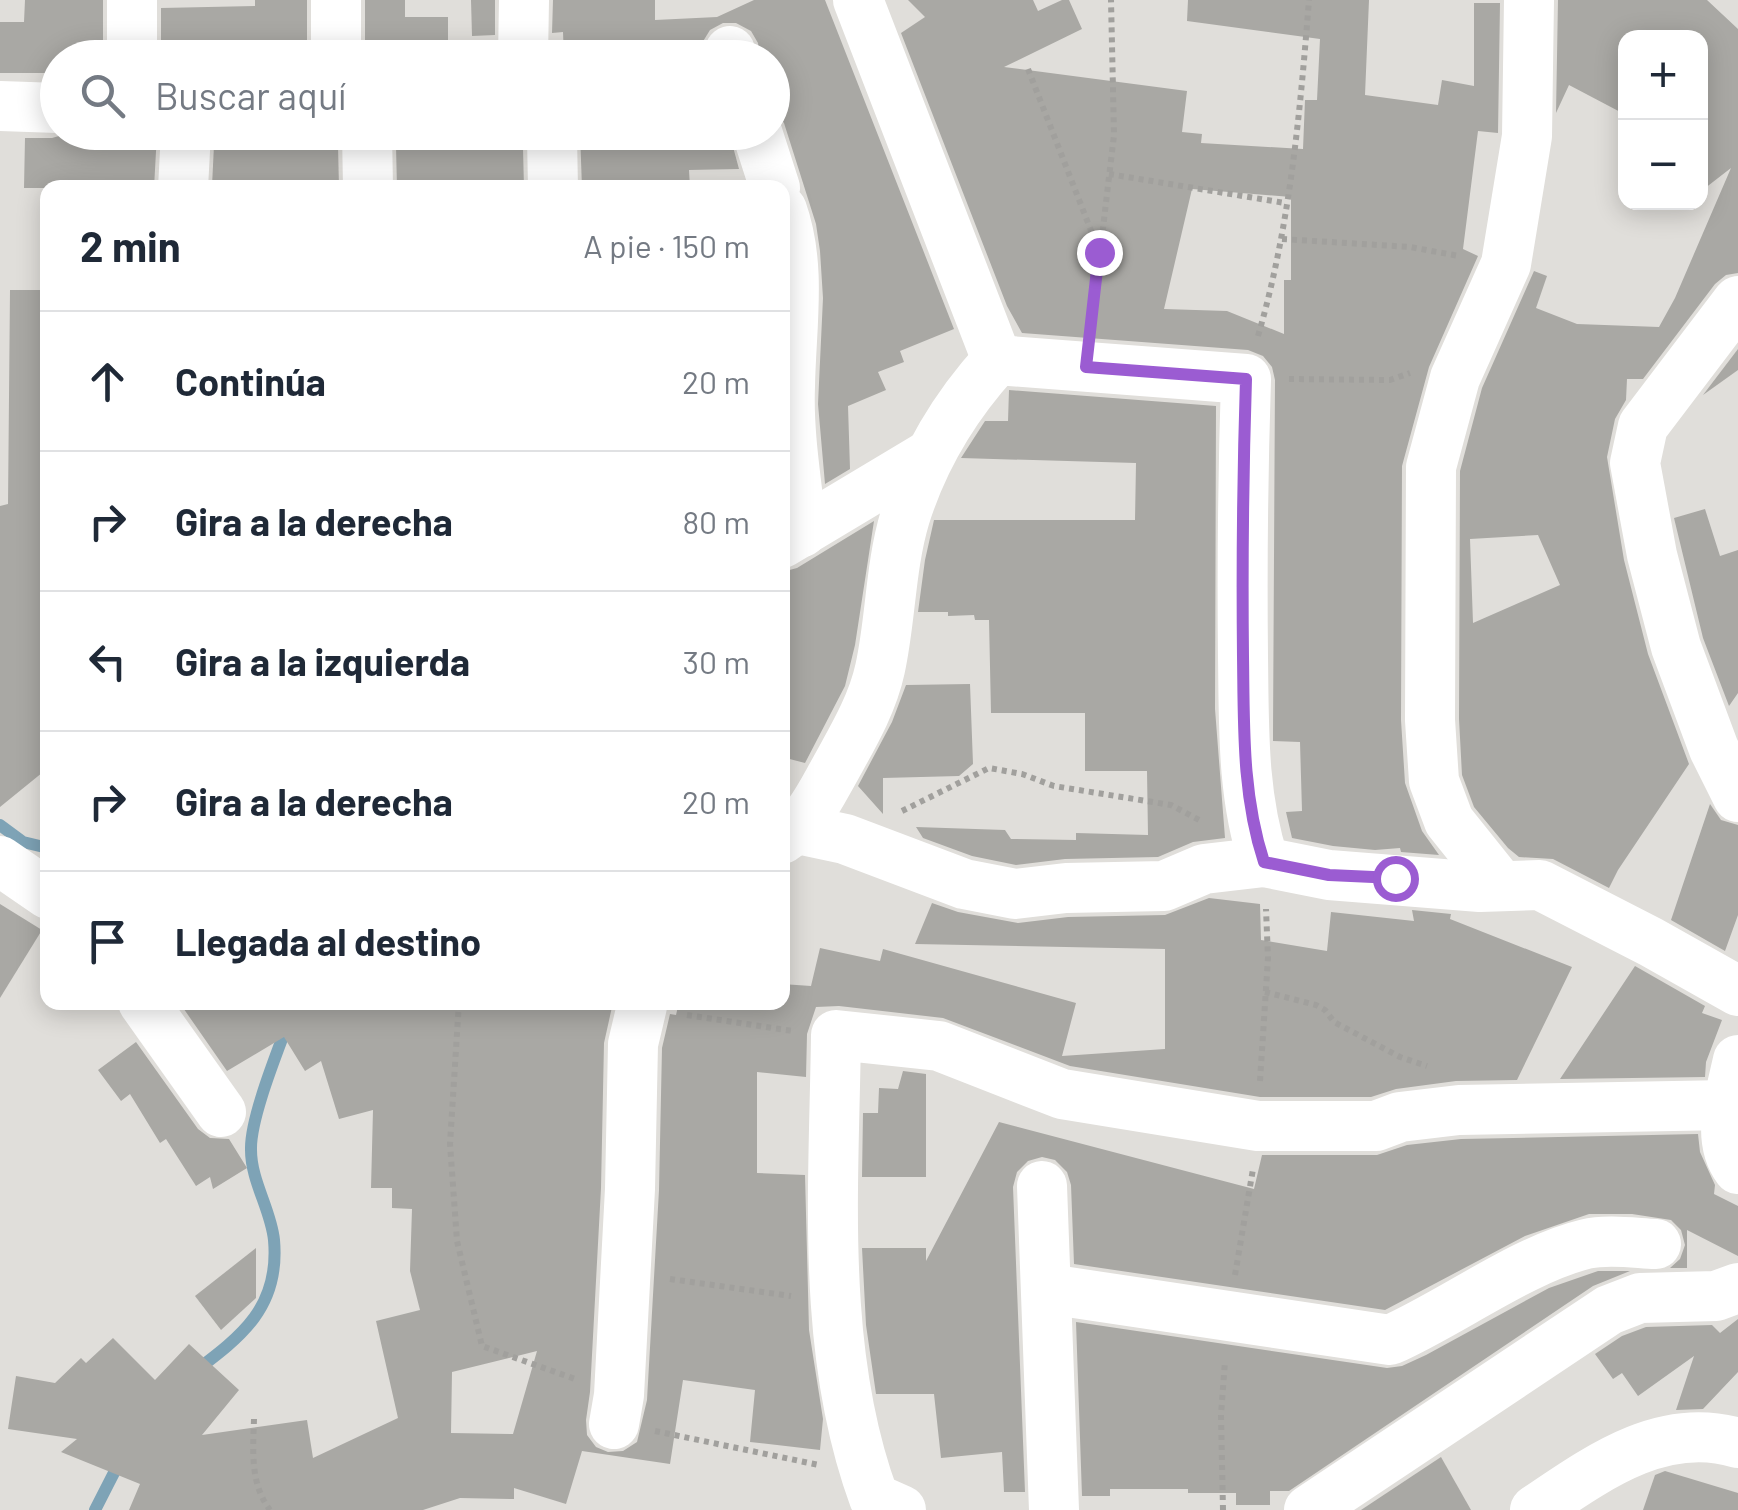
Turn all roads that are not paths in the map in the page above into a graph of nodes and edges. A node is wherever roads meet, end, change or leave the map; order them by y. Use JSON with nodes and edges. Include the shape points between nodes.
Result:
{"nodes":[{"id":1,"x":132,"y":0,"type":"edge"},
{"id":2,"x":336,"y":0,"type":"edge"},
{"id":3,"x":524,"y":0,"type":"edge"},
{"id":4,"x":858,"y":0,"type":"edge"},
{"id":5,"x":1528,"y":0,"type":"edge"},
{"id":6,"x":132,"y":40,"type":"edge"},
{"id":7,"x":336,"y":40,"type":"edge"},
{"id":8,"x":523,"y":40,"type":"edge"},
{"id":9,"x":0,"y":106,"type":"edge"},
{"id":10,"x":40,"y":107,"type":"edge"},
{"id":11,"x":185,"y":150,"type":"edge"},
{"id":12,"x":367,"y":150,"type":"edge"},
{"id":13,"x":552,"y":150,"type":"edge"},
{"id":14,"x":763,"y":150,"type":"edge"},
{"id":15,"x":183,"y":180,"type":"edge"},
{"id":16,"x":368,"y":180,"type":"edge"},
{"id":17,"x":553,"y":180,"type":"edge"},
{"id":18,"x":772,"y":180,"type":"edge"},
{"id":19,"x":790,"y":233,"type":"edge"},
{"id":20,"x":1738,"y":301,"type":"edge"},
{"id":21,"x":997,"y":360,"type":"junction"},
{"id":22,"x":790,"y":389,"type":"edge"},
{"id":23,"x":790,"y":389,"type":"edge"},
{"id":24,"x":928,"y":455,"type":"junction"},
{"id":25,"x":792,"y":537,"type":"edge"},
{"id":26,"x":1738,"y":797,"type":"edge"},
{"id":27,"x":808,"y":836,"type":"edge"},
{"id":28,"x":0,"y":861,"type":"edge"},
{"id":29,"x":1264,"y":862,"type":"junction"},
{"id":30,"x":1502,"y":886,"type":"junction"},
{"id":31,"x":40,"y":888,"type":"edge"},
{"id":32,"x":1738,"y":991,"type":"edge"},
{"id":33,"x":149,"y":1010,"type":"edge"},
{"id":34,"x":641,"y":1010,"type":"edge"},
{"id":35,"x":1733,"y":1082,"type":"edge"},
{"id":36,"x":221,"y":1112,"type":"dead end"},
{"id":37,"x":1738,"y":1169,"type":"edge"},
{"id":38,"x":1042,"y":1186,"type":"dead end"},
{"id":39,"x":1656,"y":1244,"type":"dead end"},
{"id":40,"x":1738,"y":1288,"type":"edge"},
{"id":41,"x":1048,"y":1289,"type":"junction"},
{"id":42,"x":616,"y":1410,"type":"road end"},
{"id":43,"x":1738,"y":1442,"type":"edge"},
{"id":44,"x":902,"y":1510,"type":"edge"},
{"id":45,"x":1054,"y":1510,"type":"edge"},
{"id":46,"x":1309,"y":1510,"type":"edge"},
{"id":47,"x":1535,"y":1510,"type":"edge"}],
"edges":[{"from":1,"to":6,"type":"street"},
{"from":2,"to":7,"type":"street"},
{"from":3,"to":8,"type":"street"},
{"from":4,"to":21,"type":"street"},
{"from":5,"to":30,"type":"street","via":[[1527,136],[1506,264],[1455,378],[1431,467],[1434,781],[1448,821]]},
{"from":9,"to":10,"type":"street"},
{"from":11,"to":15,"type":"street"},
{"from":12,"to":16,"type":"street"},
{"from":13,"to":17,"type":"street"},
{"from":14,"to":18,"type":"street"},
{"from":19,"to":23,"type":"street"},
{"from":20,"to":26,"type":"street","via":[[1643,426],[1635,463],[1676,647]]},
{"from":21,"to":24,"type":"street","via":[[966,394]]},
{"from":21,"to":29,"type":"street","via":[[1246,379],[1244,765]]},
{"from":22,"to":25,"type":"street"},
{"from":24,"to":25,"type":"street"},
{"from":24,"to":27,"type":"street","via":[[905,519],[880,670],[867,710],[814,806]]},
{"from":27,"to":29,"type":"street","via":[[1015,894],[1164,886],[1204,870]]},
{"from":28,"to":31,"type":"street"},
{"from":29,"to":30,"type":"street","via":[[1329,875]]},
{"from":30,"to":32,"type":"street","via":[[1540,885]]},
{"from":33,"to":36,"type":"street"},
{"from":34,"to":42,"type":"street","via":[[633,1044]]},
{"from":35,"to":37,"type":"street","via":[[1726,1120]]},
{"from":35,"to":44,"type":"street","via":[[1459,1110],[1376,1126],[1258,1126],[1062,1094],[939,1046],[836,1035],[843,1381],[874,1498]]},
{"from":38,"to":41,"type":"street"},
{"from":39,"to":41,"type":"street","via":[[1588,1244],[1390,1340]]},
{"from":40,"to":46,"type":"street","via":[[1716,1296],[1640,1298],[1609,1310]]},
{"from":41,"to":45,"type":"street"},
{"from":43,"to":47,"type":"street","via":[[1676,1436],[1608,1461]]}]}
